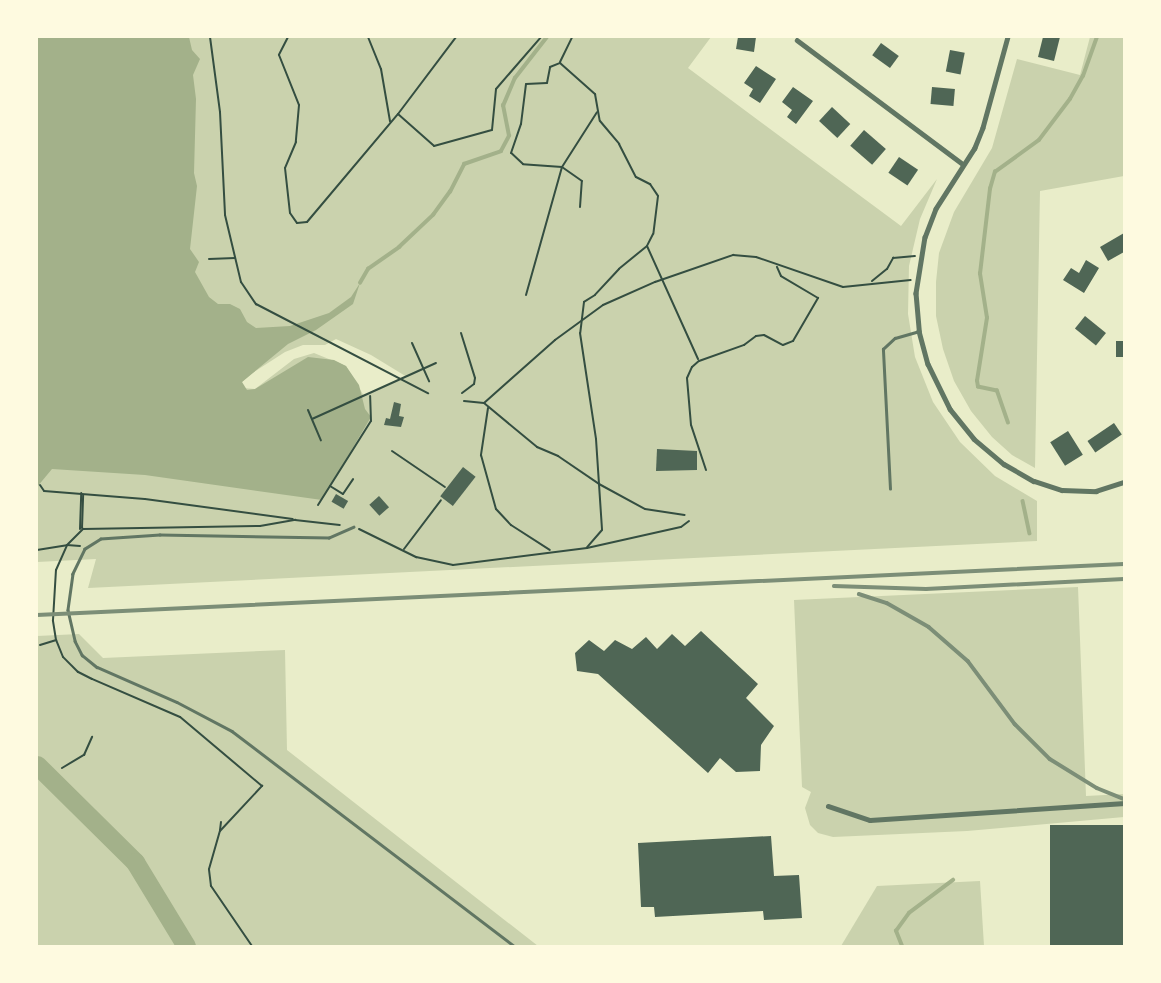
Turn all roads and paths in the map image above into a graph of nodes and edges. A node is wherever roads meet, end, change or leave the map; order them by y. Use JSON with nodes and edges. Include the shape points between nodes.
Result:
{"nodes":[{"id":1,"x":210,"y":37,"type":"edge"},
{"id":2,"x":288,"y":37,"type":"edge"},
{"id":3,"x":368,"y":37,"type":"edge"},
{"id":4,"x":456,"y":37,"type":"edge"},
{"id":5,"x":541,"y":37,"type":"edge"},
{"id":6,"x":572,"y":37,"type":"edge"},
{"id":7,"x":1008,"y":37,"type":"edge"},
{"id":8,"x":797,"y":40,"type":"dead end"},
{"id":9,"x":560,"y":62,"type":"junction"},
{"id":10,"x":597,"y":111,"type":"junction"},
{"id":11,"x":398,"y":114,"type":"junction"},
{"id":12,"x":391,"y":122,"type":"junction"},
{"id":13,"x":963,"y":164,"type":"junction"},
{"id":14,"x":562,"y":167,"type":"junction"},
{"id":15,"x":580,"y":207,"type":"dead end"},
{"id":16,"x":647,"y":246,"type":"junction"},
{"id":17,"x":921,"y":256,"type":"junction"},
{"id":18,"x":235,"y":258,"type":"junction"},
{"id":19,"x":209,"y":259,"type":"dead end"},
{"id":20,"x":777,"y":266,"type":"junction"},
{"id":21,"x":663,"y":280,"type":"junction"},
{"id":22,"x":917,"y":280,"type":"junction"},
{"id":23,"x":871,"y":282,"type":"junction"},
{"id":24,"x":526,"y":295,"type":"dead end"},
{"id":25,"x":580,"y":321,"type":"junction"},
{"id":26,"x":919,"y":331,"type":"junction"},
{"id":27,"x":461,"y":333,"type":"dead end"},
{"id":28,"x":412,"y":343,"type":"dead end"},
{"id":29,"x":699,"y":361,"type":"junction"},
{"id":30,"x":436,"y":363,"type":"dead end"},
{"id":31,"x":423,"y":369,"type":"junction"},
{"id":32,"x":404,"y":378,"type":"junction"},
{"id":33,"x":429,"y":381,"type":"dead end"},
{"id":34,"x":428,"y":393,"type":"dead end"},
{"id":35,"x":462,"y":393,"type":"dead end"},
{"id":36,"x":369,"y":394,"type":"junction"},
{"id":37,"x":464,"y":401,"type":"dead end"},
{"id":38,"x":484,"y":403,"type":"junction"},
{"id":39,"x":488,"y":407,"type":"junction"},
{"id":40,"x":308,"y":410,"type":"dead end"},
{"id":41,"x":312,"y":419,"type":"junction"},
{"id":42,"x":321,"y":440,"type":"dead end"},
{"id":43,"x":392,"y":451,"type":"dead end"},
{"id":44,"x":706,"y":470,"type":"dead end"},
{"id":45,"x":353,"y":479,"type":"dead end"},
{"id":46,"x":1124,"y":482,"type":"edge"},
{"id":47,"x":599,"y":484,"type":"junction"},
{"id":48,"x":40,"y":485,"type":"dead end"},
{"id":49,"x":330,"y":486,"type":"junction"},
{"id":50,"x":444,"y":487,"type":"dead end"},
{"id":51,"x":890,"y":489,"type":"dead end"},
{"id":52,"x":82,"y":493,"type":"junction"},
{"id":53,"x":440,"y":500,"type":"dead end"},
{"id":54,"x":318,"y":505,"type":"dead end"},
{"id":55,"x":685,"y":515,"type":"dead end"},
{"id":56,"x":296,"y":520,"type":"junction"},
{"id":57,"x":689,"y":521,"type":"dead end"},
{"id":58,"x":342,"y":525,"type":"dead end"},
{"id":59,"x":354,"y":527,"type":"joint"},
{"id":60,"x":81,"y":530,"type":"junction"},
{"id":61,"x":67,"y":545,"type":"junction"},
{"id":62,"x":587,"y":548,"type":"junction"},
{"id":63,"x":85,"y":549,"type":"junction"},
{"id":64,"x":37,"y":550,"type":"edge"},
{"id":65,"x":404,"y":550,"type":"junction"},
{"id":66,"x":552,"y":551,"type":"junction"},
{"id":67,"x":56,"y":640,"type":"junction"},
{"id":68,"x":40,"y":645,"type":"dead end"},
{"id":69,"x":92,"y":737,"type":"dead end"},
{"id":70,"x":62,"y":768,"type":"dead end"},
{"id":71,"x":1124,"y":803,"type":"edge"},
{"id":72,"x":828,"y":806,"type":"dead end"},
{"id":73,"x":221,"y":822,"type":"dead end"},
{"id":74,"x":220,"y":831,"type":"junction"},
{"id":75,"x":252,"y":946,"type":"edge"},
{"id":76,"x":514,"y":946,"type":"edge"}],
"edges":[{"from":1,"to":18,"type":"path","via":[[220,112],[225,215]]},
{"from":2,"to":12,"type":"path","via":[[279,55],[299,105],[296,142],[285,168],[290,213],[298,223],[307,222]]},
{"from":3,"to":12,"type":"path","via":[[381,69]]},
{"from":4,"to":11,"type":"path"},
{"from":5,"to":11,"type":"path","via":[[496,89],[492,130],[434,146]]},
{"from":6,"to":9,"type":"path"},
{"from":7,"to":13,"type":"street","via":[[983,128]]},
{"from":8,"to":13,"type":"street"},
{"from":9,"to":10,"type":"path","via":[[596,94]]},
{"from":9,"to":14,"type":"path","via":[[550,67],[547,83],[526,84],[521,124],[511,153],[523,164]]},
{"from":10,"to":14,"type":"path"},
{"from":10,"to":16,"type":"path","via":[[629,159],[630,169],[650,184],[658,197]]},
{"from":11,"to":12,"type":"path"},
{"from":13,"to":17,"type":"street","via":[[936,209]]},
{"from":14,"to":15,"type":"path","via":[[582,181]]},
{"from":14,"to":24,"type":"path"},
{"from":16,"to":21,"type":"path"},
{"from":16,"to":25,"type":"path","via":[[584,302]]},
{"from":17,"to":22,"type":"street"},
{"from":17,"to":23,"type":"path","via":[[893,258]]},
{"from":18,"to":19,"type":"path"},
{"from":18,"to":32,"type":"path","via":[[242,282],[256,304]]},
{"from":20,"to":21,"type":"path","via":[[756,257],[733,255]]},
{"from":20,"to":23,"type":"path","via":[[843,287]]},
{"from":20,"to":29,"type":"path","via":[[781,276],[818,298],[793,341],[783,345],[756,336]]},
{"from":21,"to":25,"type":"path","via":[[618,298]]},
{"from":21,"to":29,"type":"path"},
{"from":22,"to":23,"type":"path"},
{"from":22,"to":26,"type":"street"},
{"from":25,"to":38,"type":"path"},
{"from":25,"to":47,"type":"path"},
{"from":26,"to":46,"type":"street","via":[[928,364],[950,409],[974,439],[1004,464],[1062,490],[1096,491]]},
{"from":26,"to":51,"type":"lane","via":[[895,338],[883,349]]},
{"from":27,"to":35,"type":"path","via":[[475,378]]},
{"from":28,"to":31,"type":"path"},
{"from":29,"to":44,"type":"path","via":[[687,378],[687,391],[691,425]]},
{"from":30,"to":31,"type":"path"},
{"from":31,"to":32,"type":"path"},
{"from":31,"to":33,"type":"path"},
{"from":32,"to":34,"type":"path"},
{"from":32,"to":36,"type":"path"},
{"from":36,"to":41,"type":"path"},
{"from":36,"to":49,"type":"path","via":[[371,421]]},
{"from":37,"to":38,"type":"path"},
{"from":38,"to":39,"type":"path"},
{"from":39,"to":47,"type":"path","via":[[517,433]]},
{"from":39,"to":66,"type":"path","via":[[481,454],[496,509],[511,525]]},
{"from":40,"to":41,"type":"path"},
{"from":41,"to":42,"type":"path"},
{"from":43,"to":50,"type":"path"},
{"from":45,"to":49,"type":"path","via":[[343,494]]},
{"from":47,"to":55,"type":"path","via":[[645,509]]},
{"from":47,"to":62,"type":"path","via":[[602,530]]},
{"from":48,"to":52,"type":"path","via":[[44,491]]},
{"from":49,"to":54,"type":"path"},
{"from":52,"to":56,"type":"path"},
{"from":52,"to":60,"type":"path"},
{"from":53,"to":65,"type":"path"},
{"from":56,"to":58,"type":"path"},
{"from":56,"to":60,"type":"path","via":[[268,526]]},
{"from":57,"to":62,"type":"path","via":[[681,527]]},
{"from":59,"to":63,"type":"lane","via":[[329,538],[111,537]]},
{"from":59,"to":65,"type":"path"},
{"from":60,"to":61,"type":"path"},
{"from":61,"to":63,"type":"path"},
{"from":61,"to":64,"type":"path"},
{"from":61,"to":67,"type":"path","via":[[53,586]]},
{"from":62,"to":66,"type":"path"},
{"from":63,"to":76,"type":"lane","via":[[73,574],[68,610],[75,641],[87,662],[232,731]]},
{"from":65,"to":66,"type":"path","via":[[453,565]]},
{"from":67,"to":68,"type":"path"},
{"from":67,"to":74,"type":"path","via":[[63,657],[78,672],[180,717],[262,786]]},
{"from":69,"to":70,"type":"path","via":[[84,755]]},
{"from":71,"to":72,"type":"street","via":[[870,820]]},
{"from":73,"to":74,"type":"path"},
{"from":74,"to":75,"type":"path","via":[[209,869],[211,886]]}]}
